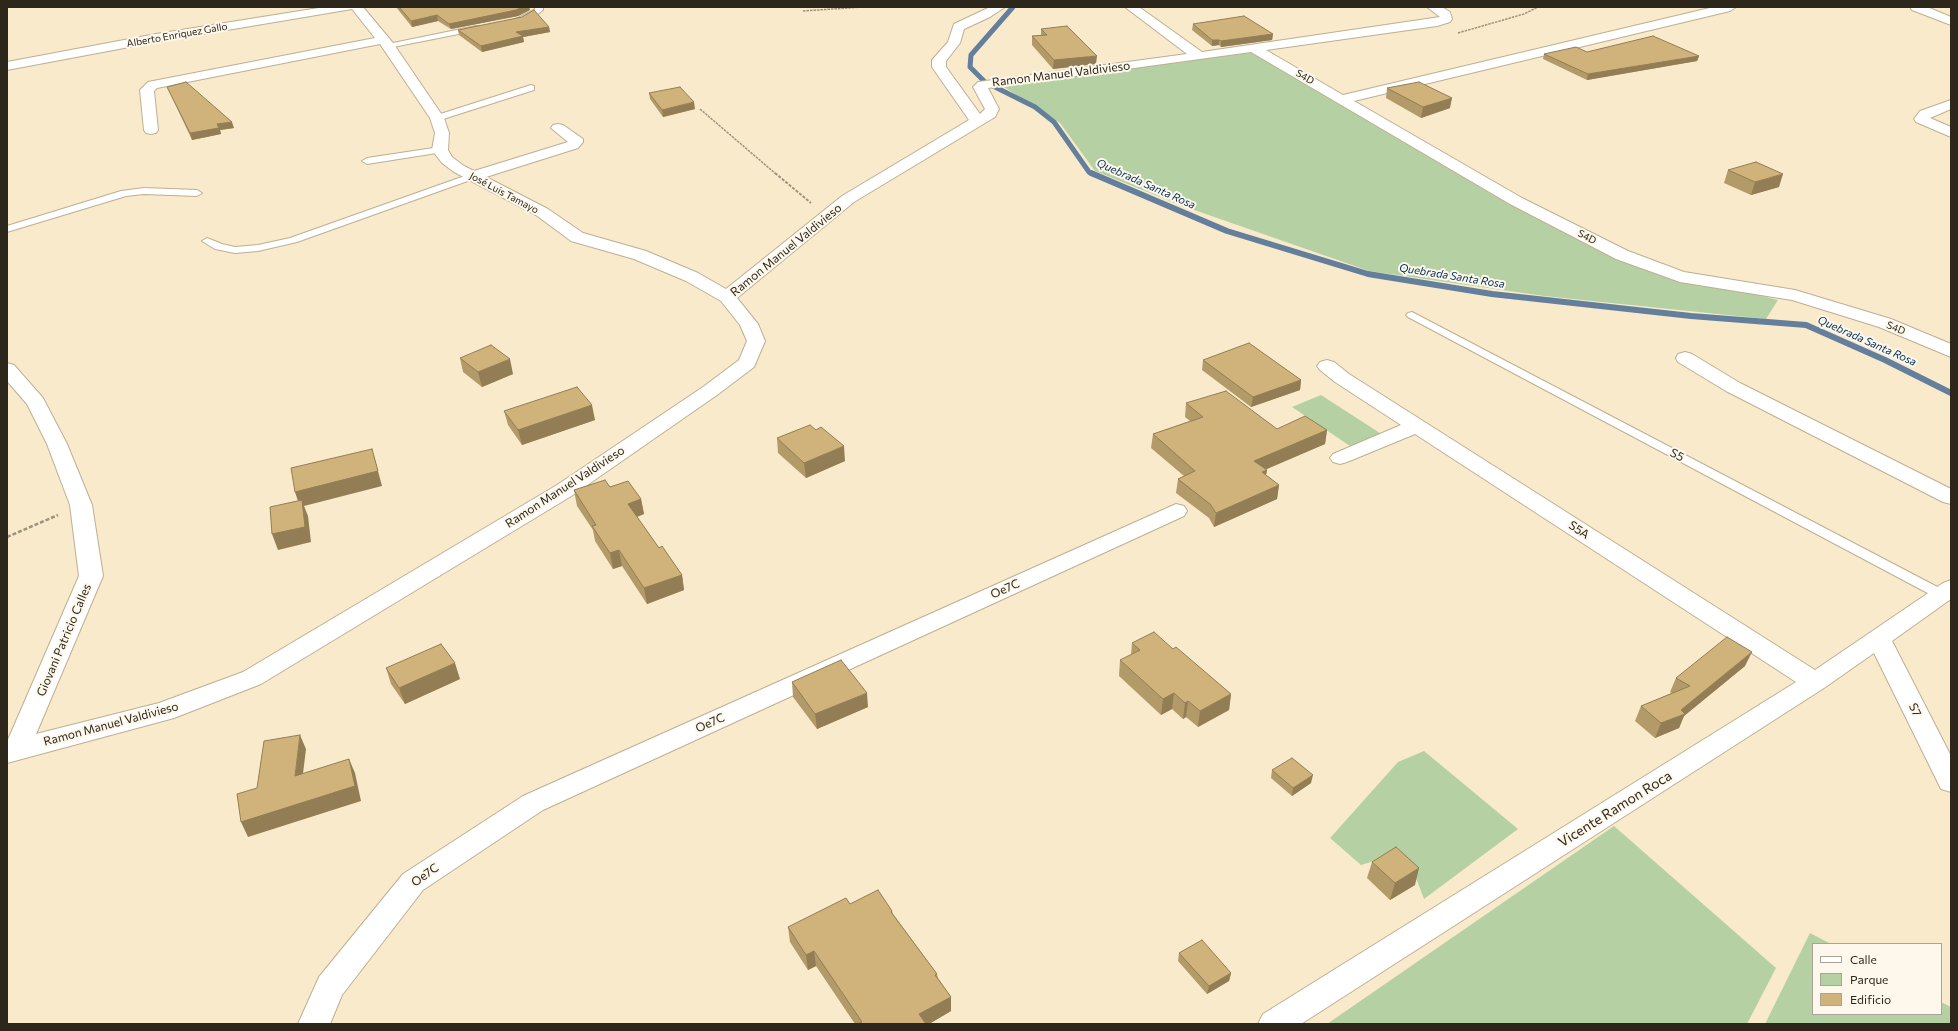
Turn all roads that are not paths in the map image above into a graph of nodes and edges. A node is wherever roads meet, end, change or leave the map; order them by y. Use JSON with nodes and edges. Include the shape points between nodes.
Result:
{"nodes":[{"id":1,"x":348,"y":7,"type":"edge"},
{"id":2,"x":357,"y":7,"type":"edge"},
{"id":3,"x":539,"y":7,"type":"edge"},
{"id":4,"x":999,"y":7,"type":"edge"},
{"id":5,"x":1131,"y":7,"type":"edge"},
{"id":6,"x":1433,"y":7,"type":"edge"},
{"id":7,"x":1730,"y":7,"type":"edge"},
{"id":8,"x":1916,"y":7,"type":"edge"},
{"id":9,"x":512,"y":21,"type":"edge"},
{"id":10,"x":1951,"y":21,"type":"edge"},
{"id":11,"x":483,"y":27,"type":"edge"},
{"id":12,"x":386,"y":43,"type":"junction"},
{"id":13,"x":1253,"y":48,"type":"junction"},
{"id":14,"x":1198,"y":56,"type":"junction"},
{"id":15,"x":7,"y":66,"type":"edge"},
{"id":16,"x":531,"y":88,"type":"dead end"},
{"id":17,"x":1343,"y":100,"type":"junction"},
{"id":18,"x":1951,"y":104,"type":"edge"},
{"id":19,"x":437,"y":118,"type":"junction"},
{"id":20,"x":978,"y":122,"type":"junction"},
{"id":21,"x":558,"y":128,"type":"dead end"},
{"id":22,"x":151,"y":130,"type":"dead end"},
{"id":23,"x":1951,"y":133,"type":"edge"},
{"id":24,"x":440,"y":150,"type":"junction"},
{"id":25,"x":368,"y":161,"type":"dead end"},
{"id":26,"x":473,"y":176,"type":"junction"},
{"id":27,"x":196,"y":193,"type":"dead end"},
{"id":28,"x":7,"y":229,"type":"edge"},
{"id":29,"x":207,"y":241,"type":"dead end"},
{"id":30,"x":727,"y":297,"type":"junction"},
{"id":31,"x":1412,"y":315,"type":"dead end"},
{"id":32,"x":1951,"y":351,"type":"edge"},
{"id":33,"x":1685,"y":358,"type":"dead end"},
{"id":34,"x":7,"y":369,"type":"edge"},
{"id":35,"x":1334,"y":372,"type":"dead end"},
{"id":36,"x":1416,"y":426,"type":"junction"},
{"id":37,"x":1340,"y":458,"type":"dead end"},
{"id":38,"x":1951,"y":497,"type":"edge"},
{"id":39,"x":1176,"y":511,"type":"dead end"},
{"id":40,"x":1946,"y":591,"type":"edge"},
{"id":41,"x":1879,"y":639,"type":"junction"},
{"id":42,"x":1815,"y":682,"type":"junction"},
{"id":43,"x":12,"y":751,"type":"edge"},
{"id":44,"x":1951,"y":782,"type":"edge"},
{"id":45,"x":314,"y":1024,"type":"edge"},
{"id":46,"x":1274,"y":1024,"type":"edge"}],
"edges":[{"from":1,"to":15,"type":"street","name":"Alberto Enriquez Gallo","via":[[156,38]]},
{"from":2,"to":12,"type":"street"},
{"from":3,"to":9,"type":"lane","via":[[531,15]]},
{"from":4,"to":20,"type":"street","via":[[958,27],[954,43],[939,60],[939,67]]},
{"from":5,"to":14,"type":"street"},
{"from":6,"to":13,"type":"street","name":"Ramon Manuel Valdivieso","via":[[1446,15],[1446,19]]},
{"from":7,"to":17,"type":"street"},
{"from":8,"to":10,"type":"street"},
{"from":11,"to":12,"type":"lane"},
{"from":12,"to":19,"type":"street"},
{"from":12,"to":22,"type":"street","via":[[153,85],[147,90]]},
{"from":13,"to":14,"type":"street","name":"Ramon Manuel Valdivieso"},
{"from":13,"to":17,"type":"street","name":"S4D"},
{"from":14,"to":20,"type":"street","name":"Ramon Manuel Valdivieso","via":[[987,83],[980,88],[992,112]]},
{"from":16,"to":19,"type":"lane"},
{"from":17,"to":32,"type":"street","name":"S4D","via":[[1516,201],[1622,255],[1680,277],[1795,295],[1885,323]]},
{"from":18,"to":23,"type":"street","via":[[1925,114],[1921,119]]},
{"from":19,"to":24,"type":"street","via":[[442,133]]},
{"from":20,"to":30,"type":"street","name":"Ramon Manuel Valdivieso","via":[[848,199]]},
{"from":21,"to":26,"type":"street","via":[[576,139],[569,148]]},
{"from":24,"to":25,"type":"lane"},
{"from":24,"to":26,"type":"street","name":"José Luis Tamayo","via":[[447,160]]},
{"from":26,"to":29,"type":"lane","via":[[293,240],[235,250],[219,247]]},
{"from":26,"to":30,"type":"street","name":"José Luis Tamayo","via":[[542,212],[577,238],[640,255],[692,276]]},
{"from":27,"to":28,"type":"lane","via":[[125,193]]},
{"from":30,"to":43,"type":"street","name":"Ramon Manuel Valdivieso","via":[[749,324],[756,341],[747,363],[565,490],[252,678],[165,711]]},
{"from":31,"to":40,"type":"lane","name":"S5"},
{"from":33,"to":38,"type":"street","via":[[1733,387]]},
{"from":34,"to":43,"type":"street","name":"Giovani Patricio Calles","via":[[36,402],[57,444],[81,505],[91,576]]},
{"from":35,"to":36,"type":"street","name":"S5A"},
{"from":36,"to":37,"type":"street"},
{"from":36,"to":42,"type":"street","name":"S5A"},
{"from":39,"to":45,"type":"street","name":"Oe7C","via":[[533,803],[413,882],[330,987]]},
{"from":40,"to":41,"type":"street","name":"Vicente Ramon Roca"},
{"from":41,"to":42,"type":"street","name":"Vicente Ramon Roca"},
{"from":41,"to":44,"type":"street","name":"S7"},
{"from":42,"to":46,"type":"street","name":"Vicente Ramon Roca"}]}
